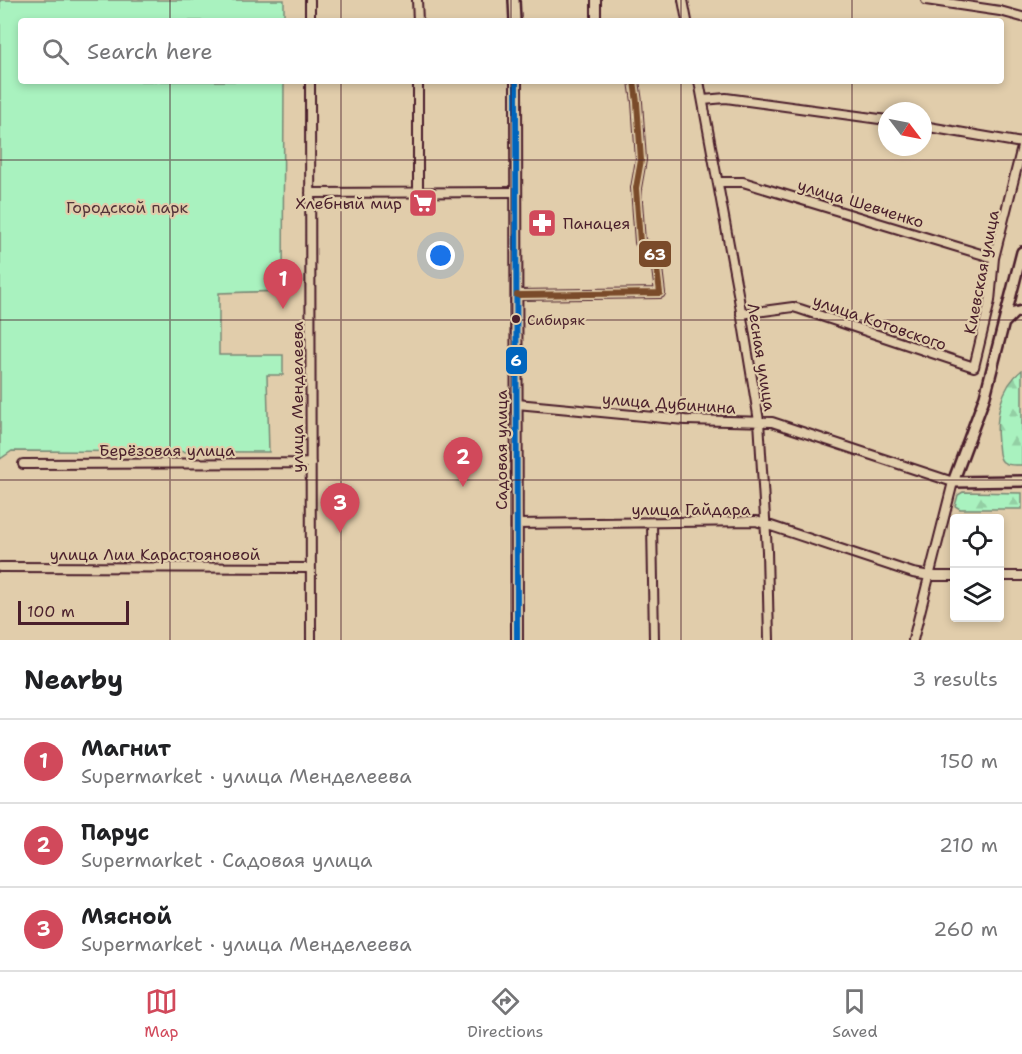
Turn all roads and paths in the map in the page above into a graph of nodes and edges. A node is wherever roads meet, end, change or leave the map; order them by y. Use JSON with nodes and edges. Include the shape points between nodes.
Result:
{"nodes":[{"id":1,"x":310,"y":0,"type":"edge"},
{"id":2,"x":417,"y":0,"type":"edge"},
{"id":3,"x":514,"y":0,"type":"edge"},
{"id":4,"x":596,"y":0,"type":"edge"},
{"id":5,"x":683,"y":0,"type":"edge"},
{"id":6,"x":926,"y":0,"type":"edge"},
{"id":7,"x":1022,"y":17,"type":"edge"},
{"id":8,"x":310,"y":18,"type":"edge"},
{"id":9,"x":417,"y":18,"type":"edge"},
{"id":10,"x":515,"y":18,"type":"edge"},
{"id":11,"x":596,"y":18,"type":"edge"},
{"id":12,"x":686,"y":18,"type":"edge"},
{"id":13,"x":310,"y":84,"type":"edge"},
{"id":14,"x":418,"y":84,"type":"edge"},
{"id":15,"x":516,"y":84,"type":"edge"},
{"id":16,"x":635,"y":84,"type":"edge"},
{"id":17,"x":700,"y":84,"type":"edge"},
{"id":18,"x":703,"y":100,"type":"junction"},
{"id":19,"x":878,"y":119,"type":"edge"},
{"id":20,"x":932,"y":128,"type":"edge"},
{"id":21,"x":1022,"y":145,"type":"edge"},
{"id":22,"x":718,"y":182,"type":"junction"},
{"id":23,"x":418,"y":192,"type":"junction"},
{"id":24,"x":517,"y":192,"type":"junction"},
{"id":25,"x":310,"y":193,"type":"junction"},
{"id":26,"x":1022,"y":252,"type":"edge"},
{"id":27,"x":994,"y":258,"type":"junction"},
{"id":28,"x":517,"y":295,"type":"junction"},
{"id":29,"x":1022,"y":311,"type":"edge"},
{"id":30,"x":741,"y":314,"type":"junction"},
{"id":31,"x":1004,"y":323,"type":"junction"},
{"id":32,"x":974,"y":367,"type":"joint"},
{"id":33,"x":517,"y":404,"type":"junction"},
{"id":34,"x":759,"y":421,"type":"junction"},
{"id":35,"x":311,"y":463,"type":"junction"},
{"id":36,"x":23,"y":464,"type":"dead end"},
{"id":37,"x":1022,"y":481,"type":"edge"},
{"id":38,"x":953,"y":482,"type":"junction"},
{"id":39,"x":652,"y":523,"type":"junction"},
{"id":40,"x":516,"y":524,"type":"junction"},
{"id":41,"x":765,"y":524,"type":"junction"},
{"id":42,"x":0,"y":567,"type":"edge"},
{"id":43,"x":311,"y":568,"type":"junction"},
{"id":44,"x":930,"y":576,"type":"junction"},
{"id":45,"x":950,"y":576,"type":"edge"},
{"id":46,"x":1004,"y":576,"type":"edge"},
{"id":47,"x":1022,"y":576,"type":"edge"},
{"id":48,"x":311,"y":640,"type":"edge"},
{"id":49,"x":517,"y":640,"type":"edge"},
{"id":50,"x":654,"y":640,"type":"edge"},
{"id":51,"x":769,"y":640,"type":"edge"},
{"id":52,"x":913,"y":640,"type":"edge"}],
"edges":[{"from":1,"to":8,"type":"street"},
{"from":2,"to":9,"type":"street"},
{"from":3,"to":10,"type":"street"},
{"from":4,"to":11,"type":"street"},
{"from":5,"to":12,"type":"street"},
{"from":6,"to":7,"type":"street"},
{"from":13,"to":25,"type":"street","name":"улица Менделеева"},
{"from":14,"to":23,"type":"street"},
{"from":15,"to":24,"type":"street","name":"Садовая улица"},
{"from":16,"to":28,"type":"street","via":[[641,160],[636,188],[640,242],[655,252],[660,293]]},
{"from":17,"to":18,"type":"street","name":"Лесная улица"},
{"from":18,"to":19,"type":"street","via":[[726,98]]},
{"from":18,"to":22,"type":"street","name":"Лесная улица"},
{"from":20,"to":21,"type":"street"},
{"from":21,"to":27,"type":"street","name":"Киевская улица"},
{"from":22,"to":27,"type":"street","name":"улица Шевченко","via":[[743,182]]},
{"from":22,"to":30,"type":"street","name":"Лесная улица"},
{"from":23,"to":24,"type":"street"},
{"from":23,"to":25,"type":"street"},
{"from":24,"to":28,"type":"street","name":"Садовая улица"},
{"from":25,"to":35,"type":"street","name":"улица Менделеева"},
{"from":26,"to":31,"type":"street"},
{"from":27,"to":32,"type":"street","name":"Киевская улица","via":[[990,301]]},
{"from":28,"to":33,"type":"street","name":"Садовая улица"},
{"from":29,"to":31,"type":"street"},
{"from":30,"to":32,"type":"street","name":"улица Котовского","via":[[800,309]]},
{"from":30,"to":34,"type":"street","name":"Лесная улица"},
{"from":31,"to":38,"type":"street","via":[[985,396]]},
{"from":33,"to":34,"type":"street","name":"улица Дубинина","via":[[685,420]]},
{"from":33,"to":40,"type":"street","name":"Садовая улица"},
{"from":34,"to":38,"type":"street","name":"улица Дубинина","via":[[786,425]]},
{"from":34,"to":41,"type":"street","name":"Лесная улица"},
{"from":35,"to":36,"type":"street","name":"Берёзовая улица"},
{"from":35,"to":43,"type":"street","name":"улица Менделеева"},
{"from":37,"to":38,"type":"street"},
{"from":38,"to":44,"type":"street"},
{"from":39,"to":40,"type":"street","name":"улица Гайдара"},
{"from":39,"to":41,"type":"street","name":"улица Гайдара"},
{"from":39,"to":50,"type":"street"},
{"from":40,"to":49,"type":"street","name":"Садовая улица"},
{"from":41,"to":44,"type":"street","name":"улица Гайдара","via":[[887,566]]},
{"from":41,"to":51,"type":"street","name":"Лесная улица"},
{"from":42,"to":43,"type":"street","name":"улица Лии Карастояновой"},
{"from":43,"to":48,"type":"street","name":"улица Менделеева"},
{"from":44,"to":45,"type":"street","name":"улица Гайдара"},
{"from":44,"to":52,"type":"street"},
{"from":46,"to":47,"type":"street"}]}
